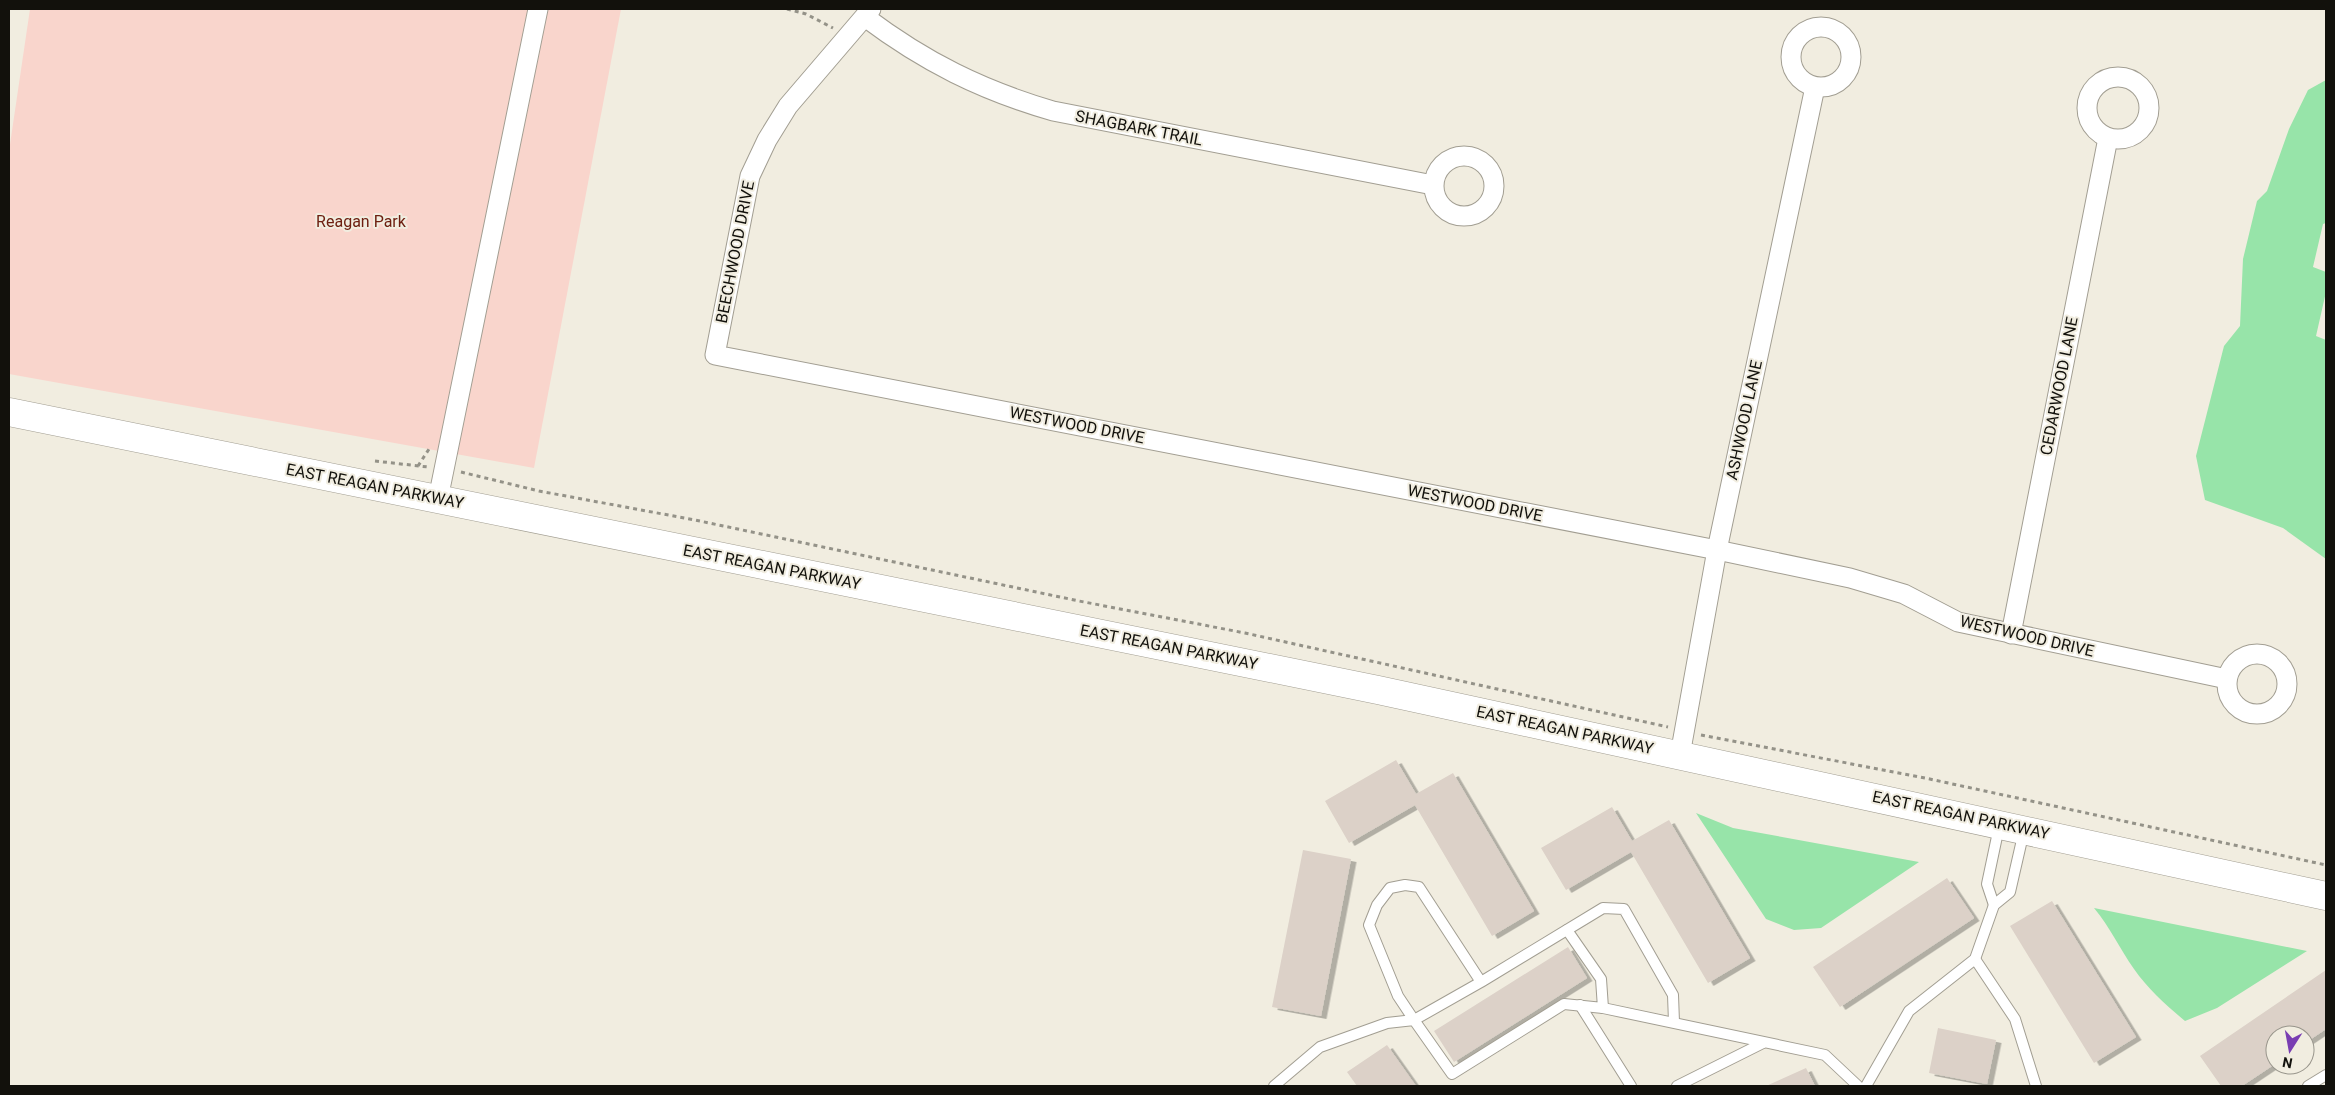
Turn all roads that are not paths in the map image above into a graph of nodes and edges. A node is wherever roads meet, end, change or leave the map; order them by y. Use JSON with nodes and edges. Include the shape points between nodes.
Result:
{"nodes":[{"id":1,"x":538,"y":9,"type":"edge"},
{"id":2,"x":868,"y":13,"type":"edge"},
{"id":3,"x":1815,"y":87,"type":"dead end"},
{"id":4,"x":2108,"y":138,"type":"dead end"},
{"id":5,"x":1433,"y":185,"type":"dead end"},
{"id":6,"x":715,"y":355,"type":"joint"},
{"id":7,"x":9,"y":412,"type":"edge"},
{"id":8,"x":438,"y":499,"type":"junction"},
{"id":9,"x":1717,"y":550,"type":"junction"},
{"id":10,"x":2011,"y":634,"type":"junction"},
{"id":11,"x":2227,"y":679,"type":"dead end"},
{"id":12,"x":1682,"y":743,"type":"junction"},
{"id":13,"x":2012,"y":826,"type":"junction"},
{"id":14,"x":2326,"y":896,"type":"edge"},
{"id":15,"x":1994,"y":905,"type":"junction"},
{"id":16,"x":1567,"y":930,"type":"junction"},
{"id":17,"x":1975,"y":959,"type":"junction"},
{"id":18,"x":1481,"y":982,"type":"junction"},
{"id":19,"x":1580,"y":1005,"type":"junction"},
{"id":20,"x":1603,"y":1008,"type":"junction"},
{"id":21,"x":1414,"y":1020,"type":"junction"},
{"id":22,"x":1674,"y":1022,"type":"junction"},
{"id":23,"x":1763,"y":1043,"type":"junction"},
{"id":24,"x":2326,"y":1075,"type":"edge"},
{"id":25,"x":1274,"y":1086,"type":"edge"},
{"id":26,"x":1631,"y":1086,"type":"edge"},
{"id":27,"x":1677,"y":1086,"type":"edge"},
{"id":28,"x":1858,"y":1086,"type":"edge"},
{"id":29,"x":1866,"y":1086,"type":"edge"},
{"id":30,"x":2036,"y":1086,"type":"edge"},
{"id":31,"x":2308,"y":1086,"type":"edge"}],
"edges":[{"from":1,"to":8,"type":"street"},
{"from":2,"to":5,"type":"street","name":"SHAGBARK TRAIL","via":[[896,41],[931,63],[1013,100],[1053,111]]},
{"from":2,"to":6,"type":"street","name":"BEECHWOOD DRIVE","via":[[788,106],[766,140],[750,176]]},
{"from":3,"to":9,"type":"street","name":"ASHWOOD LANE"},
{"from":4,"to":10,"type":"street","name":"CEDARWOOD LANE"},
{"from":6,"to":9,"type":"street","name":"WESTWOOD DRIVE"},
{"from":7,"to":8,"type":"street","name":"EAST REAGAN PARKWAY"},
{"from":8,"to":12,"type":"street","name":"EAST REAGAN PARKWAY","via":[[1378,690]]},
{"from":9,"to":10,"type":"street","name":"WESTWOOD DRIVE","via":[[1876,586],[1904,594],[1958,622]]},
{"from":9,"to":12,"type":"street","name":"ASHWOOD LANE"},
{"from":10,"to":11,"type":"street","name":"WESTWOOD DRIVE"},
{"from":12,"to":13,"type":"street","name":"EAST REAGAN PARKWAY"},
{"from":13,"to":14,"type":"street","name":"EAST REAGAN PARKWAY"},
{"from":13,"to":15,"type":"lane","via":[[1987,884]]},
{"from":13,"to":15,"type":"lane","via":[[2010,892]]},
{"from":15,"to":17,"type":"lane"},
{"from":16,"to":18,"type":"lane"},
{"from":16,"to":20,"type":"lane","via":[[1601,979]]},
{"from":16,"to":22,"type":"lane","via":[[1603,908],[1624,909],[1673,995]]},
{"from":17,"to":29,"type":"lane","via":[[1908,1011]]},
{"from":17,"to":30,"type":"lane","via":[[2014,1019]]},
{"from":18,"to":21,"type":"lane"},
{"from":18,"to":21,"type":"lane","via":[[1419,887],[1390,888],[1377,905],[1368,926],[1398,996]]},
{"from":19,"to":20,"type":"lane"},
{"from":19,"to":21,"type":"lane","via":[[1564,1004],[1452,1074]]},
{"from":19,"to":26,"type":"lane"},
{"from":20,"to":22,"type":"lane"},
{"from":21,"to":25,"type":"lane","via":[[1387,1022],[1320,1047]]},
{"from":22,"to":23,"type":"lane"},
{"from":23,"to":27,"type":"lane"},
{"from":23,"to":28,"type":"lane","via":[[1825,1055]]},
{"from":24,"to":31,"type":"lane"}]}
